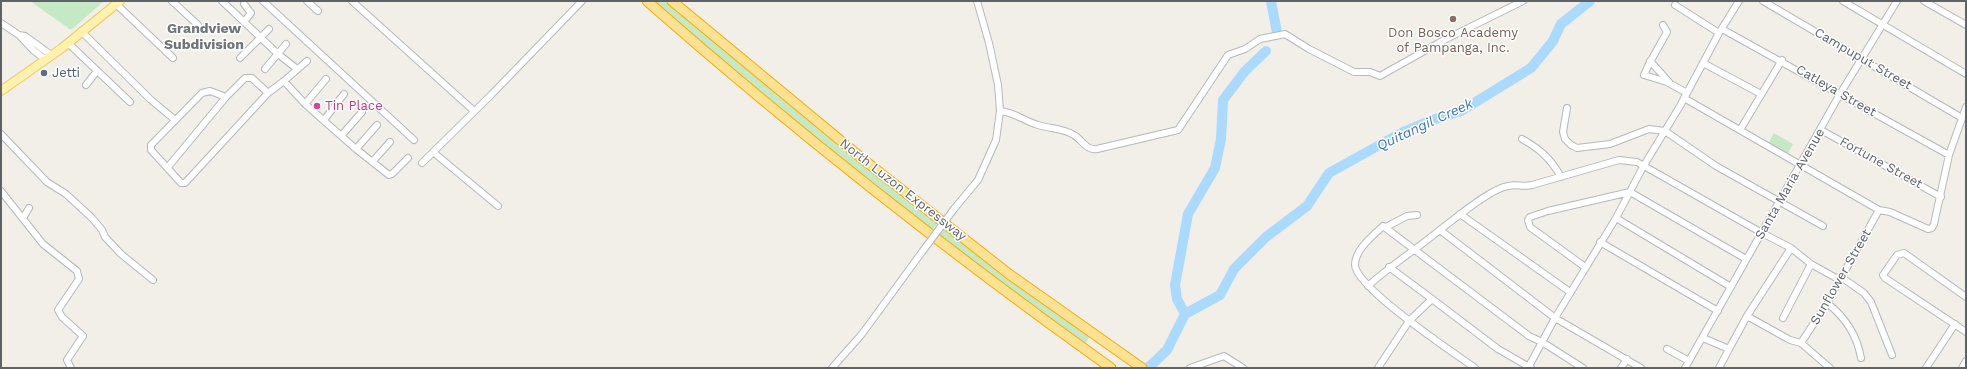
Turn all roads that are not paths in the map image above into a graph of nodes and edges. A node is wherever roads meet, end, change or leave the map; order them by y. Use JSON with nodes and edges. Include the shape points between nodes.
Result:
{"nodes":[{"id":1,"x":172,"y":1,"type":"edge"},
{"id":2,"x":263,"y":1,"type":"edge"},
{"id":3,"x":307,"y":1,"type":"edge"},
{"id":4,"x":352,"y":1,"type":"edge"},
{"id":5,"x":582,"y":1,"type":"edge"},
{"id":6,"x":647,"y":1,"type":"edge"},
{"id":7,"x":672,"y":1,"type":"edge"},
{"id":8,"x":977,"y":1,"type":"edge"},
{"id":9,"x":1523,"y":1,"type":"edge"},
{"id":10,"x":1739,"y":1,"type":"edge"},
{"id":11,"x":1763,"y":1,"type":"edge"},
{"id":12,"x":1843,"y":1,"type":"edge"},
{"id":13,"x":1897,"y":1,"type":"edge"},
{"id":14,"x":1924,"y":1,"type":"edge"},
{"id":15,"x":118,"y":2,"type":"edge"},
{"id":16,"x":224,"y":2,"type":"edge"},
{"id":17,"x":244,"y":4,"type":"dead end"},
{"id":18,"x":1675,"y":5,"type":"dead end"},
{"id":19,"x":318,"y":11,"type":"dead end"},
{"id":20,"x":244,"y":22,"type":"junction"},
{"id":21,"x":1,"y":23,"type":"edge"},
{"id":22,"x":198,"y":24,"type":"dead end"},
{"id":23,"x":1663,"y":25,"type":"dead end"},
{"id":24,"x":1883,"y":25,"type":"junction"},
{"id":25,"x":1966,"y":25,"type":"edge"},
{"id":26,"x":269,"y":29,"type":"dead end"},
{"id":27,"x":81,"y":31,"type":"junction"},
{"id":28,"x":1721,"y":31,"type":"junction"},
{"id":29,"x":260,"y":37,"type":"junction"},
{"id":30,"x":68,"y":43,"type":"junction"},
{"id":31,"x":286,"y":44,"type":"dead end"},
{"id":32,"x":278,"y":54,"type":"junction"},
{"id":33,"x":48,"y":57,"type":"junction"},
{"id":34,"x":173,"y":58,"type":"dead end"},
{"id":35,"x":240,"y":58,"type":"dead end"},
{"id":36,"x":1863,"y":59,"type":"junction"},
{"id":37,"x":1782,"y":60,"type":"junction"},
{"id":38,"x":307,"y":61,"type":"dead end"},
{"id":39,"x":1650,"y":61,"type":"junction"},
{"id":40,"x":1703,"y":63,"type":"junction"},
{"id":41,"x":265,"y":69,"type":"dead end"},
{"id":42,"x":297,"y":69,"type":"junction"},
{"id":43,"x":97,"y":71,"type":"junction"},
{"id":44,"x":1966,"y":74,"type":"edge"},
{"id":45,"x":326,"y":79,"type":"dead end"},
{"id":46,"x":284,"y":82,"type":"junction"},
{"id":47,"x":1670,"y":83,"type":"junction"},
{"id":48,"x":86,"y":85,"type":"dead end"},
{"id":49,"x":1,"y":91,"type":"edge"},
{"id":50,"x":268,"y":93,"type":"junction"},
{"id":51,"x":344,"y":94,"type":"dead end"},
{"id":52,"x":1761,"y":94,"type":"junction"},
{"id":53,"x":1840,"y":94,"type":"junction"},
{"id":54,"x":1686,"y":95,"type":"junction"},
{"id":55,"x":226,"y":97,"type":"junction"},
{"id":56,"x":130,"y":102,"type":"dead end"},
{"id":57,"x":305,"y":104,"type":"junction"},
{"id":58,"x":1966,"y":107,"type":"edge"},
{"id":59,"x":1567,"y":108,"type":"dead end"},
{"id":60,"x":474,"y":111,"type":"junction"},
{"id":61,"x":1000,"y":111,"type":"junction"},
{"id":62,"x":362,"y":112,"type":"dead end"},
{"id":63,"x":1962,"y":118,"type":"junction"},
{"id":64,"x":174,"y":119,"type":"junction"},
{"id":65,"x":324,"y":120,"type":"junction"},
{"id":66,"x":377,"y":124,"type":"dead end"},
{"id":67,"x":1740,"y":130,"type":"junction"},
{"id":68,"x":1821,"y":130,"type":"junction"},
{"id":69,"x":1665,"y":131,"type":"junction"},
{"id":70,"x":1,"y":134,"type":"edge"},
{"id":71,"x":341,"y":136,"type":"junction"},
{"id":72,"x":1522,"y":139,"type":"dead end"},
{"id":73,"x":414,"y":140,"type":"dead end"},
{"id":74,"x":390,"y":142,"type":"dead end"},
{"id":75,"x":356,"y":149,"type":"junction"},
{"id":76,"x":433,"y":152,"type":"junction"},
{"id":77,"x":1949,"y":155,"type":"junction"},
{"id":78,"x":408,"y":158,"type":"dead end"},
{"id":79,"x":373,"y":161,"type":"junction"},
{"id":80,"x":422,"y":163,"type":"dead end"},
{"id":81,"x":1801,"y":165,"type":"junction"},
{"id":82,"x":168,"y":167,"type":"junction"},
{"id":83,"x":1643,"y":167,"type":"junction"},
{"id":84,"x":1561,"y":177,"type":"junction"},
{"id":85,"x":1,"y":191,"type":"edge"},
{"id":86,"x":1630,"y":192,"type":"junction"},
{"id":87,"x":1941,"y":197,"type":"junction"},
{"id":88,"x":1780,"y":201,"type":"junction"},
{"id":89,"x":498,"y":206,"type":"dead end"},
{"id":90,"x":29,"y":208,"type":"dead end"},
{"id":91,"x":1879,"y":210,"type":"junction"},
{"id":92,"x":1460,"y":214,"type":"junction"},
{"id":93,"x":1417,"y":215,"type":"dead end"},
{"id":94,"x":23,"y":218,"type":"junction"},
{"id":95,"x":1616,"y":218,"type":"junction"},
{"id":96,"x":1823,"y":226,"type":"dead end"},
{"id":97,"x":1386,"y":227,"type":"junction"},
{"id":98,"x":1440,"y":230,"type":"junction"},
{"id":99,"x":1762,"y":233,"type":"junction"},
{"id":100,"x":1600,"y":242,"type":"junction"},
{"id":101,"x":1414,"y":248,"type":"junction"},
{"id":102,"x":1791,"y":248,"type":"junction"},
{"id":103,"x":1746,"y":259,"type":"junction"},
{"id":104,"x":1811,"y":264,"type":"junction"},
{"id":105,"x":1585,"y":267,"type":"junction"},
{"id":106,"x":1389,"y":268,"type":"junction"},
{"id":107,"x":1841,"y":277,"type":"junction"},
{"id":108,"x":153,"y":280,"type":"dead end"},
{"id":109,"x":1368,"y":286,"type":"junction"},
{"id":110,"x":1731,"y":287,"type":"junction"},
{"id":111,"x":1570,"y":292,"type":"junction"},
{"id":112,"x":1966,"y":297,"type":"edge"},
{"id":113,"x":1432,"y":299,"type":"junction"},
{"id":114,"x":1828,"y":303,"type":"junction"},
{"id":115,"x":1718,"y":311,"type":"junction"},
{"id":116,"x":1747,"y":316,"type":"junction"},
{"id":117,"x":1555,"y":318,"type":"junction"},
{"id":118,"x":1783,"y":318,"type":"dead end"},
{"id":119,"x":1409,"y":321,"type":"junction"},
{"id":120,"x":1955,"y":324,"type":"junction"},
{"id":121,"x":1966,"y":332,"type":"edge"},
{"id":122,"x":1703,"y":338,"type":"junction"},
{"id":123,"x":1542,"y":342,"type":"junction"},
{"id":124,"x":1801,"y":343,"type":"junction"},
{"id":125,"x":1667,"y":349,"type":"dead end"},
{"id":126,"x":1729,"y":349,"type":"junction"},
{"id":127,"x":1892,"y":355,"type":"dead end"},
{"id":128,"x":1861,"y":358,"type":"dead end"},
{"id":129,"x":1627,"y":359,"type":"junction"},
{"id":130,"x":1689,"y":361,"type":"junction"},
{"id":131,"x":1966,"y":361,"type":"edge"},
{"id":132,"x":71,"y":368,"type":"edge"},
{"id":133,"x":832,"y":368,"type":"edge"},
{"id":134,"x":1111,"y":368,"type":"edge"},
{"id":135,"x":1142,"y":368,"type":"edge"},
{"id":136,"x":1190,"y":368,"type":"edge"},
{"id":137,"x":1243,"y":368,"type":"edge"},
{"id":138,"x":1378,"y":368,"type":"edge"},
{"id":139,"x":1475,"y":368,"type":"edge"},
{"id":140,"x":1529,"y":368,"type":"edge"},
{"id":141,"x":1583,"y":368,"type":"edge"},
{"id":142,"x":1621,"y":368,"type":"edge"},
{"id":143,"x":1641,"y":368,"type":"edge"},
{"id":144,"x":1685,"y":368,"type":"edge"},
{"id":145,"x":1719,"y":368,"type":"edge"},
{"id":146,"x":1830,"y":368,"type":"edge"},
{"id":147,"x":1926,"y":368,"type":"edge"},
{"id":148,"x":1962,"y":368,"type":"edge"}],
"edges":[{"from":1,"to":22,"type":"street"},
{"from":2,"to":73,"type":"street"},
{"from":3,"to":19,"type":"street"},
{"from":4,"to":60,"type":"street"},
{"from":5,"to":60,"type":"street"},
{"from":6,"to":134,"type":"highway","name":"North Luzon Expressway","via":[[854,175],[1001,288]]},
{"from":7,"to":135,"type":"highway","name":"North Luzon Expressway","via":[[864,160],[1009,274]]},
{"from":8,"to":61,"type":"street","via":[[998,85]]},
{"from":9,"to":61,"type":"street","via":[[1380,76],[1370,72],[1354,72],[1285,34],[1260,40],[1228,55],[1178,130],[1093,150],[1060,128],[1038,125],[1012,112]]},
{"from":10,"to":28,"type":"street"},
{"from":11,"to":36,"type":"street","name":"Campuput Street"},
{"from":12,"to":24,"type":"street"},
{"from":13,"to":24,"type":"street","name":"Santa Maria Avenue"},
{"from":14,"to":25,"type":"street"},
{"from":15,"to":27,"type":"main road"},
{"from":15,"to":34,"type":"street"},
{"from":16,"to":20,"type":"street"},
{"from":17,"to":20,"type":"street","via":[[251,13]]},
{"from":18,"to":28,"type":"street","name":"Catleya Street"},
{"from":20,"to":29,"type":"street"},
{"from":21,"to":33,"type":"street","via":[[19,35],[33,50]]},
{"from":23,"to":39,"type":"street","via":[[1667,32]]},
{"from":24,"to":36,"type":"street","name":"Santa Maria Avenue"},
{"from":24,"to":44,"type":"street"},
{"from":26,"to":29,"type":"street"},
{"from":27,"to":30,"type":"main road"},
{"from":27,"to":64,"type":"street","via":[[151,100]]},
{"from":28,"to":37,"type":"street","name":"Catleya Street"},
{"from":28,"to":40,"type":"street"},
{"from":29,"to":32,"type":"street"},
{"from":29,"to":35,"type":"street"},
{"from":30,"to":33,"type":"main road"},
{"from":30,"to":43,"type":"street"},
{"from":31,"to":32,"type":"street"},
{"from":32,"to":41,"type":"street"},
{"from":32,"to":42,"type":"street"},
{"from":33,"to":49,"type":"main road"},
{"from":36,"to":53,"type":"street","name":"Santa Maria Avenue"},
{"from":36,"to":63,"type":"street","name":"Campuput Street"},
{"from":37,"to":52,"type":"street"},
{"from":37,"to":53,"type":"street","name":"Catleya Street"},
{"from":38,"to":42,"type":"street"},
{"from":39,"to":47,"type":"street"},
{"from":39,"to":47,"type":"street","via":[[1644,75]]},
{"from":40,"to":52,"type":"street"},
{"from":40,"to":54,"type":"street"},
{"from":42,"to":46,"type":"street"},
{"from":43,"to":48,"type":"street"},
{"from":43,"to":56,"type":"street"},
{"from":45,"to":57,"type":"street"},
{"from":46,"to":50,"type":"street"},
{"from":46,"to":57,"type":"street"},
{"from":47,"to":54,"type":"street"},
{"from":50,"to":55,"type":"street","via":[[248,77]]},
{"from":50,"to":82,"type":"street","via":[[185,183],[181,183]]},
{"from":51,"to":65,"type":"street"},
{"from":52,"to":67,"type":"street"},
{"from":53,"to":68,"type":"street","name":"Santa Maria Avenue"},
{"from":53,"to":77,"type":"street","name":"Catleya Street"},
{"from":54,"to":67,"type":"street"},
{"from":54,"to":69,"type":"street"},
{"from":55,"to":64,"type":"street","via":[[206,91]]},
{"from":55,"to":82,"type":"street"},
{"from":57,"to":65,"type":"street"},
{"from":58,"to":63,"type":"street"},
{"from":59,"to":69,"type":"street","via":[[1563,132],[1570,145],[1577,148],[1610,144],[1650,129]]},
{"from":60,"to":76,"type":"street"},
{"from":61,"to":133,"type":"street","bridge":true,"via":[[996,140],[978,180],[862,334]]},
{"from":62,"to":71,"type":"street"},
{"from":63,"to":77,"type":"street"},
{"from":64,"to":82,"type":"street","via":[[150,147]]},
{"from":65,"to":71,"type":"street"},
{"from":66,"to":75,"type":"street"},
{"from":67,"to":81,"type":"street"},
{"from":68,"to":81,"type":"street","name":"Santa Maria Avenue"},
{"from":68,"to":87,"type":"street","name":"Fortune Street"},
{"from":69,"to":83,"type":"street"},
{"from":69,"to":88,"type":"street","via":[[1716,166]]},
{"from":70,"to":108,"type":"street","via":[[47,182],[66,194],[92,218],[121,254]]},
{"from":71,"to":75,"type":"street"},
{"from":72,"to":84,"type":"street","via":[[1540,150],[1552,162]]},
{"from":74,"to":79,"type":"street"},
{"from":75,"to":79,"type":"street"},
{"from":76,"to":80,"type":"street"},
{"from":76,"to":89,"type":"street"},
{"from":77,"to":87,"type":"street"},
{"from":78,"to":79,"type":"street","via":[[390,175]]},
{"from":81,"to":88,"type":"street","name":"Santa Maria Avenue"},
{"from":81,"to":91,"type":"street"},
{"from":83,"to":84,"type":"street","via":[[1636,162],[1619,160]]},
{"from":83,"to":86,"type":"street"},
{"from":83,"to":99,"type":"street"},
{"from":84,"to":92,"type":"street","via":[[1524,187],[1508,185]]},
{"from":85,"to":94,"type":"street"},
{"from":86,"to":95,"type":"street"},
{"from":86,"to":103,"type":"street"},
{"from":86,"to":105,"type":"street","via":[[1548,211],[1528,220],[1530,227]]},
{"from":87,"to":91,"type":"street","via":[[1932,228],[1928,229],[1890,212]]},
{"from":88,"to":96,"type":"street"},
{"from":88,"to":99,"type":"street","name":"Santa Maria Avenue"},
{"from":90,"to":94,"type":"street"},
{"from":91,"to":107,"type":"street","name":"Sunflower Street"},
{"from":92,"to":98,"type":"street"},
{"from":92,"to":111,"type":"street"},
{"from":93,"to":97,"type":"street","via":[[1406,216]]},
{"from":94,"to":132,"type":"street","via":[[43,244],[79,275],[79,279],[58,310],[83,336],[67,360]]},
{"from":95,"to":100,"type":"street"},
{"from":95,"to":110,"type":"street"},
{"from":97,"to":101,"type":"street"},
{"from":97,"to":109,"type":"street","via":[[1383,226],[1368,240],[1357,256],[1356,271]]},
{"from":98,"to":101,"type":"street"},
{"from":98,"to":117,"type":"street"},
{"from":99,"to":102,"type":"street"},
{"from":99,"to":103,"type":"street","name":"Santa Maria Avenue"},
{"from":100,"to":105,"type":"street"},
{"from":100,"to":115,"type":"street"},
{"from":101,"to":106,"type":"street"},
{"from":101,"to":123,"type":"street","via":[[1529,336]]},
{"from":102,"to":104,"type":"street"},
{"from":102,"to":116,"type":"street"},
{"from":103,"to":110,"type":"street","name":"Santa Maria Avenue"},
{"from":104,"to":107,"type":"street","via":[[1836,278]]},
{"from":104,"to":118,"type":"street"},
{"from":105,"to":111,"type":"street"},
{"from":106,"to":109,"type":"street"},
{"from":106,"to":113,"type":"street"},
{"from":107,"to":114,"type":"street","name":"Sunflower Street"},
{"from":107,"to":127,"type":"street","via":[[1864,293],[1871,302]]},
{"from":109,"to":119,"type":"street"},
{"from":110,"to":115,"type":"street","name":"Santa Maria Avenue"},
{"from":111,"to":117,"type":"street"},
{"from":112,"to":120,"type":"street","via":[[1904,253],[1896,255],[1883,275]]},
{"from":113,"to":119,"type":"street"},
{"from":113,"to":140,"type":"street","via":[[1498,350]]},
{"from":114,"to":124,"type":"street","name":"Sunflower Street"},
{"from":114,"to":128,"type":"street","via":[[1842,314],[1857,343]]},
{"from":115,"to":122,"type":"street","name":"Santa Maria Avenue"},
{"from":116,"to":124,"type":"street","via":[[1790,340]]},
{"from":116,"to":126,"type":"street"},
{"from":117,"to":123,"type":"street"},
{"from":117,"to":129,"type":"street"},
{"from":119,"to":138,"type":"street"},
{"from":119,"to":139,"type":"street"},
{"from":120,"to":121,"type":"street"},
{"from":120,"to":147,"type":"street"},
{"from":122,"to":126,"type":"street"},
{"from":122,"to":130,"type":"street","name":"Santa Maria Avenue"},
{"from":123,"to":140,"type":"street"},
{"from":123,"to":141,"type":"street"},
{"from":124,"to":146,"type":"street"},
{"from":125,"to":130,"type":"street"},
{"from":126,"to":145,"type":"street"},
{"from":129,"to":142,"type":"street"},
{"from":129,"to":143,"type":"street"},
{"from":130,"to":144,"type":"street","name":"Santa Maria Avenue"},
{"from":131,"to":148,"type":"street"},
{"from":136,"to":137,"type":"street","via":[[1224,356]]}]}
